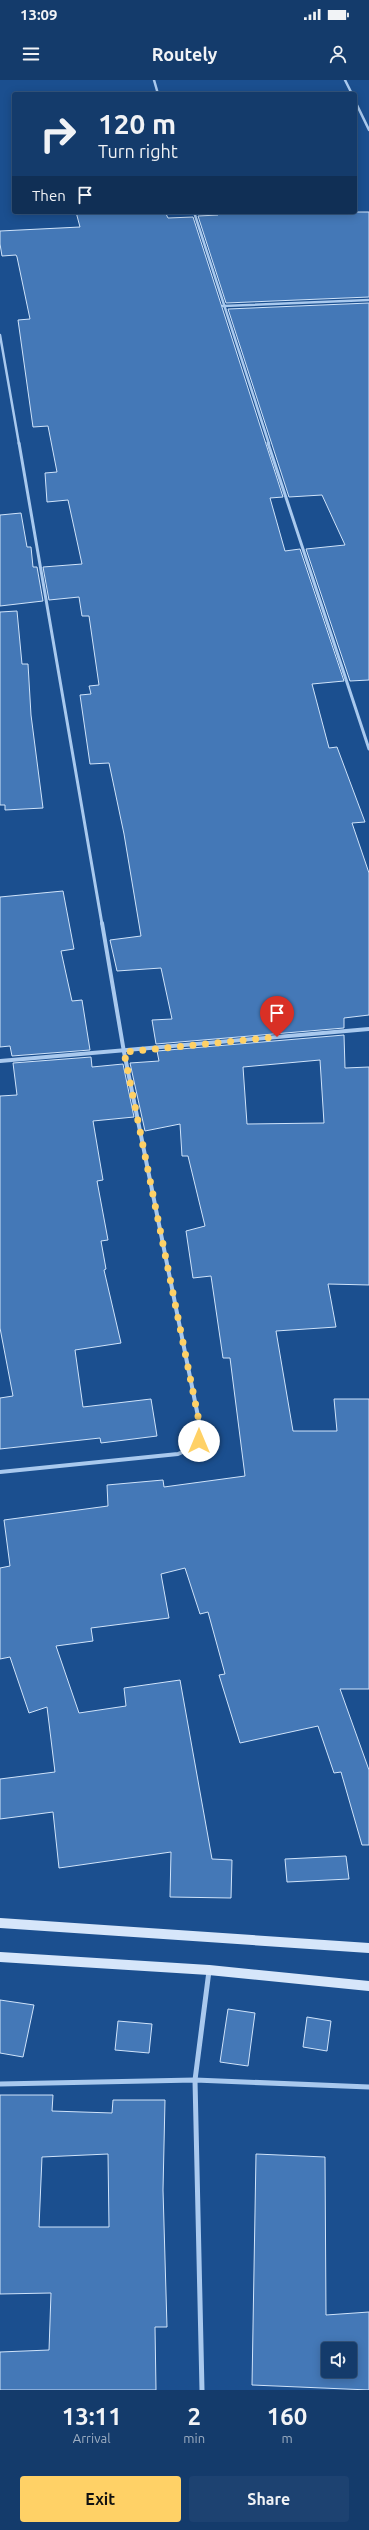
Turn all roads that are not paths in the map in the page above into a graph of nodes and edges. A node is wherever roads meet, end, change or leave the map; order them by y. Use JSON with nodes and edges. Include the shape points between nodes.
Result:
{"nodes":[{"id":1,"x":154,"y":80,"type":"edge"},
{"id":2,"x":345,"y":80,"type":"edge"},
{"id":3,"x":157,"y":92,"type":"edge"},
{"id":4,"x":351,"y":92,"type":"edge"},
{"id":5,"x":357,"y":105,"type":"edge"},
{"id":6,"x":369,"y":130,"type":"edge"},
{"id":7,"x":195,"y":214,"type":"edge"},
{"id":8,"x":369,"y":300,"type":"edge"},
{"id":9,"x":223,"y":306,"type":"junction"},
{"id":10,"x":0,"y":336,"type":"edge"},
{"id":11,"x":369,"y":749,"type":"edge"},
{"id":12,"x":369,"y":1028,"type":"edge"},
{"id":13,"x":124,"y":1052,"type":"junction"},
{"id":14,"x":0,"y":1061,"type":"edge"},
{"id":15,"x":0,"y":1472,"type":"edge"},
{"id":16,"x":0,"y":1923,"type":"edge"},
{"id":17,"x":369,"y":1948,"type":"edge"},
{"id":18,"x":0,"y":1957,"type":"edge"},
{"id":19,"x":209,"y":1970,"type":"junction"},
{"id":20,"x":369,"y":1986,"type":"edge"},
{"id":21,"x":195,"y":2080,"type":"junction"},
{"id":22,"x":0,"y":2084,"type":"edge"},
{"id":23,"x":369,"y":2087,"type":"edge"},
{"id":24,"x":202,"y":2390,"type":"edge"}],
"edges":[{"from":1,"to":3,"type":"street"},
{"from":2,"to":4,"type":"street"},
{"from":5,"to":6,"type":"street"},
{"from":7,"to":9,"type":"street"},
{"from":8,"to":9,"type":"street"},
{"from":9,"to":11,"type":"street"},
{"from":10,"to":13,"type":"street"},
{"from":12,"to":13,"type":"street"},
{"from":13,"to":14,"type":"street"},
{"from":13,"to":15,"type":"street","via":[[201,1431],[199,1441],[192,1450],[178,1454]]},
{"from":16,"to":17,"type":"main road"},
{"from":18,"to":19,"type":"main road"},
{"from":19,"to":20,"type":"main road"},
{"from":19,"to":21,"type":"street"},
{"from":21,"to":22,"type":"street"},
{"from":21,"to":23,"type":"street"},
{"from":21,"to":24,"type":"street"}]}
